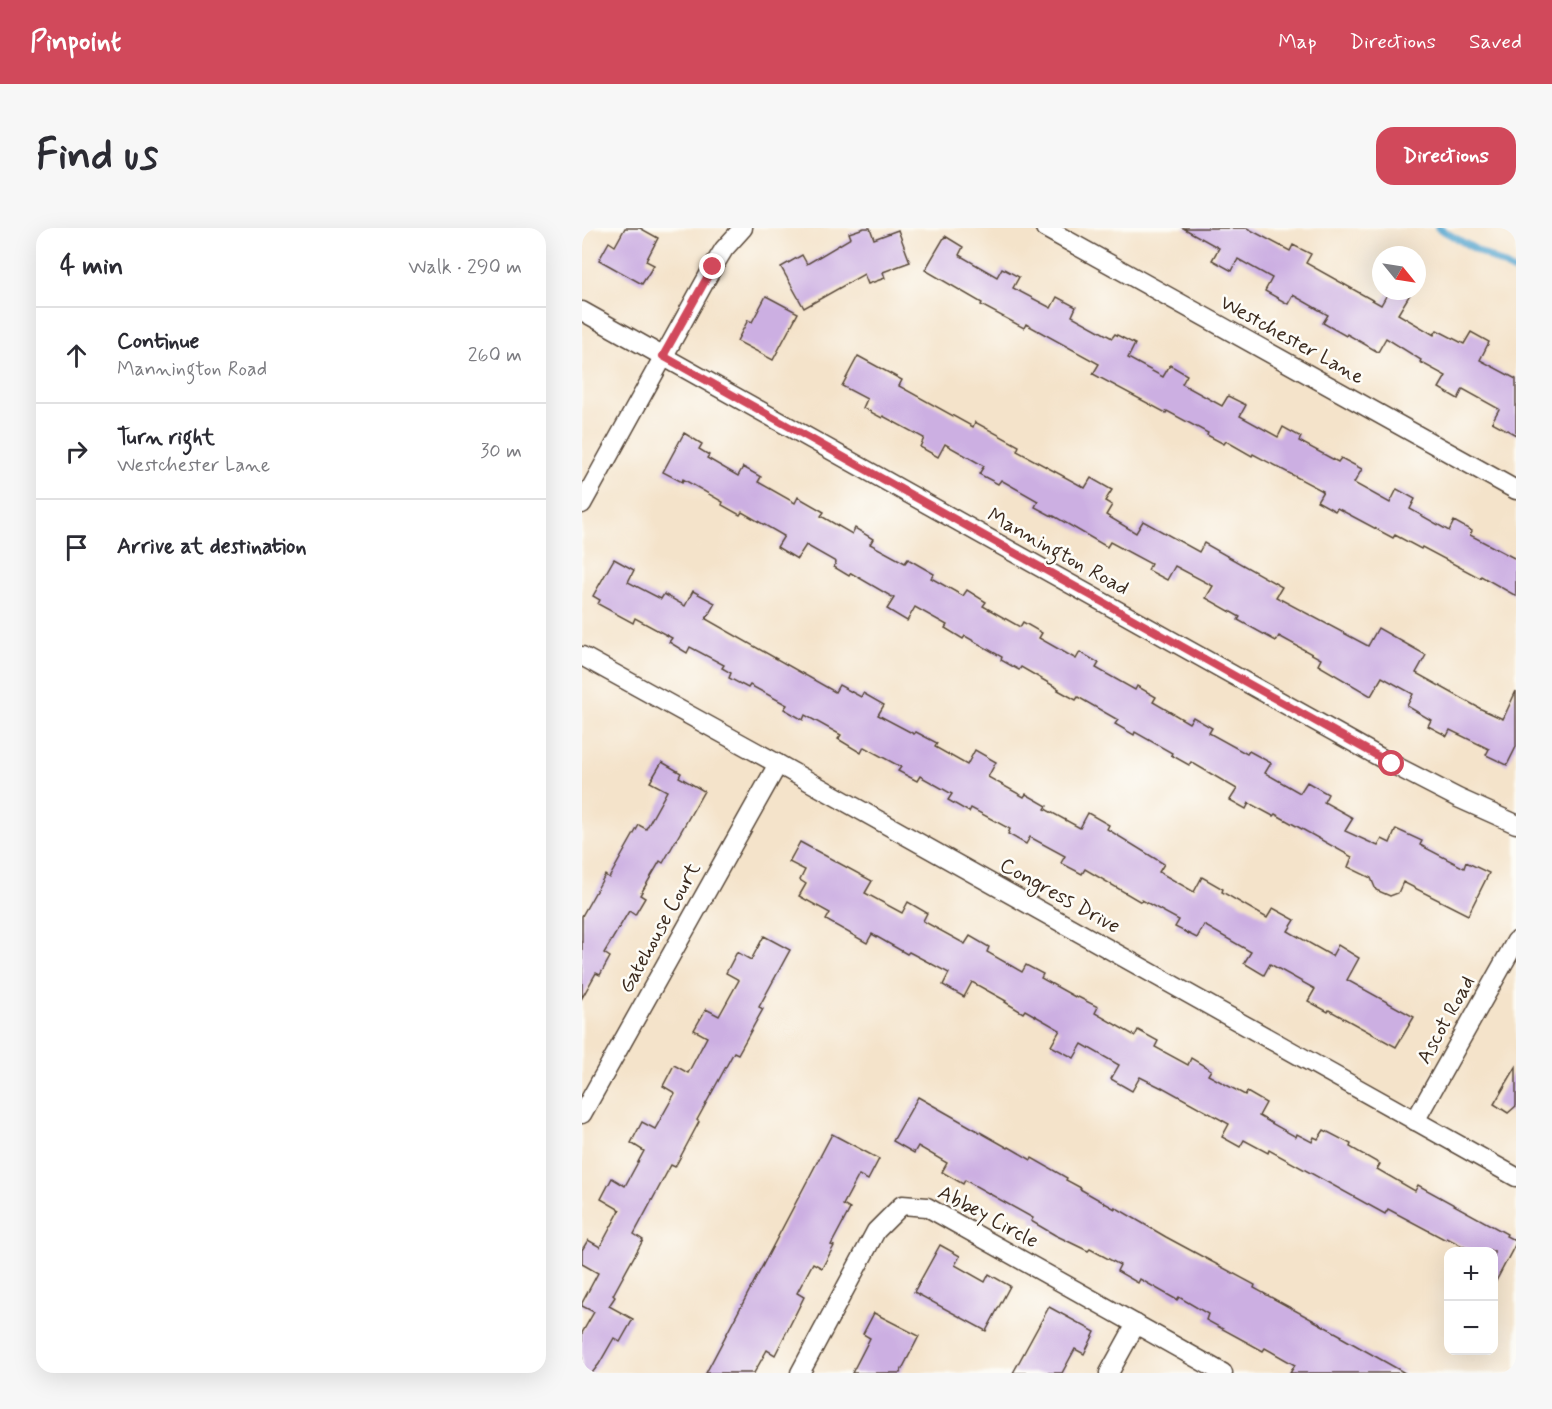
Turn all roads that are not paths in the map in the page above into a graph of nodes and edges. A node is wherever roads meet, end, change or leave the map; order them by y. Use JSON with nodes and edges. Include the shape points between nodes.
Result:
{"nodes":[{"id":1,"x":743,"y":228,"type":"edge"},
{"id":2,"x":1046,"y":228,"type":"edge"},
{"id":3,"x":582,"y":311,"type":"edge"},
{"id":4,"x":663,"y":356,"type":"junction"},
{"id":5,"x":1516,"y":490,"type":"edge"},
{"id":6,"x":582,"y":504,"type":"edge"},
{"id":7,"x":582,"y":656,"type":"edge"},
{"id":8,"x":778,"y":764,"type":"junction"},
{"id":9,"x":1516,"y":824,"type":"edge"},
{"id":10,"x":1516,"y":941,"type":"edge"},
{"id":11,"x":582,"y":1114,"type":"edge"},
{"id":12,"x":1415,"y":1121,"type":"junction"},
{"id":13,"x":1516,"y":1178,"type":"edge"},
{"id":14,"x":1136,"y":1324,"type":"junction"},
{"id":15,"x":800,"y":1373,"type":"edge"},
{"id":16,"x":1109,"y":1373,"type":"edge"},
{"id":17,"x":1223,"y":1373,"type":"edge"}],
"edges":[{"from":1,"to":4,"type":"street","via":[[724,249]]},
{"from":2,"to":5,"type":"street","name":"Westchester Lane"},
{"from":3,"to":4,"type":"street","name":"Mannington Road"},
{"from":4,"to":6,"type":"street"},
{"from":4,"to":9,"type":"street","name":"Mannington Road","via":[[1392,764]]},
{"from":7,"to":8,"type":"street","name":"Congress Drive"},
{"from":8,"to":11,"type":"street","name":"Gatehouse Court"},
{"from":8,"to":12,"type":"street","name":"Congress Drive"},
{"from":10,"to":12,"type":"street","name":"Ascot Road"},
{"from":12,"to":13,"type":"street","name":"Congress Drive"},
{"from":14,"to":15,"type":"street","name":"Abbey Circle","via":[[927,1207],[902,1205],[876,1231]]},
{"from":14,"to":16,"type":"street"},
{"from":14,"to":17,"type":"street","name":"Abbey Circle"}]}
